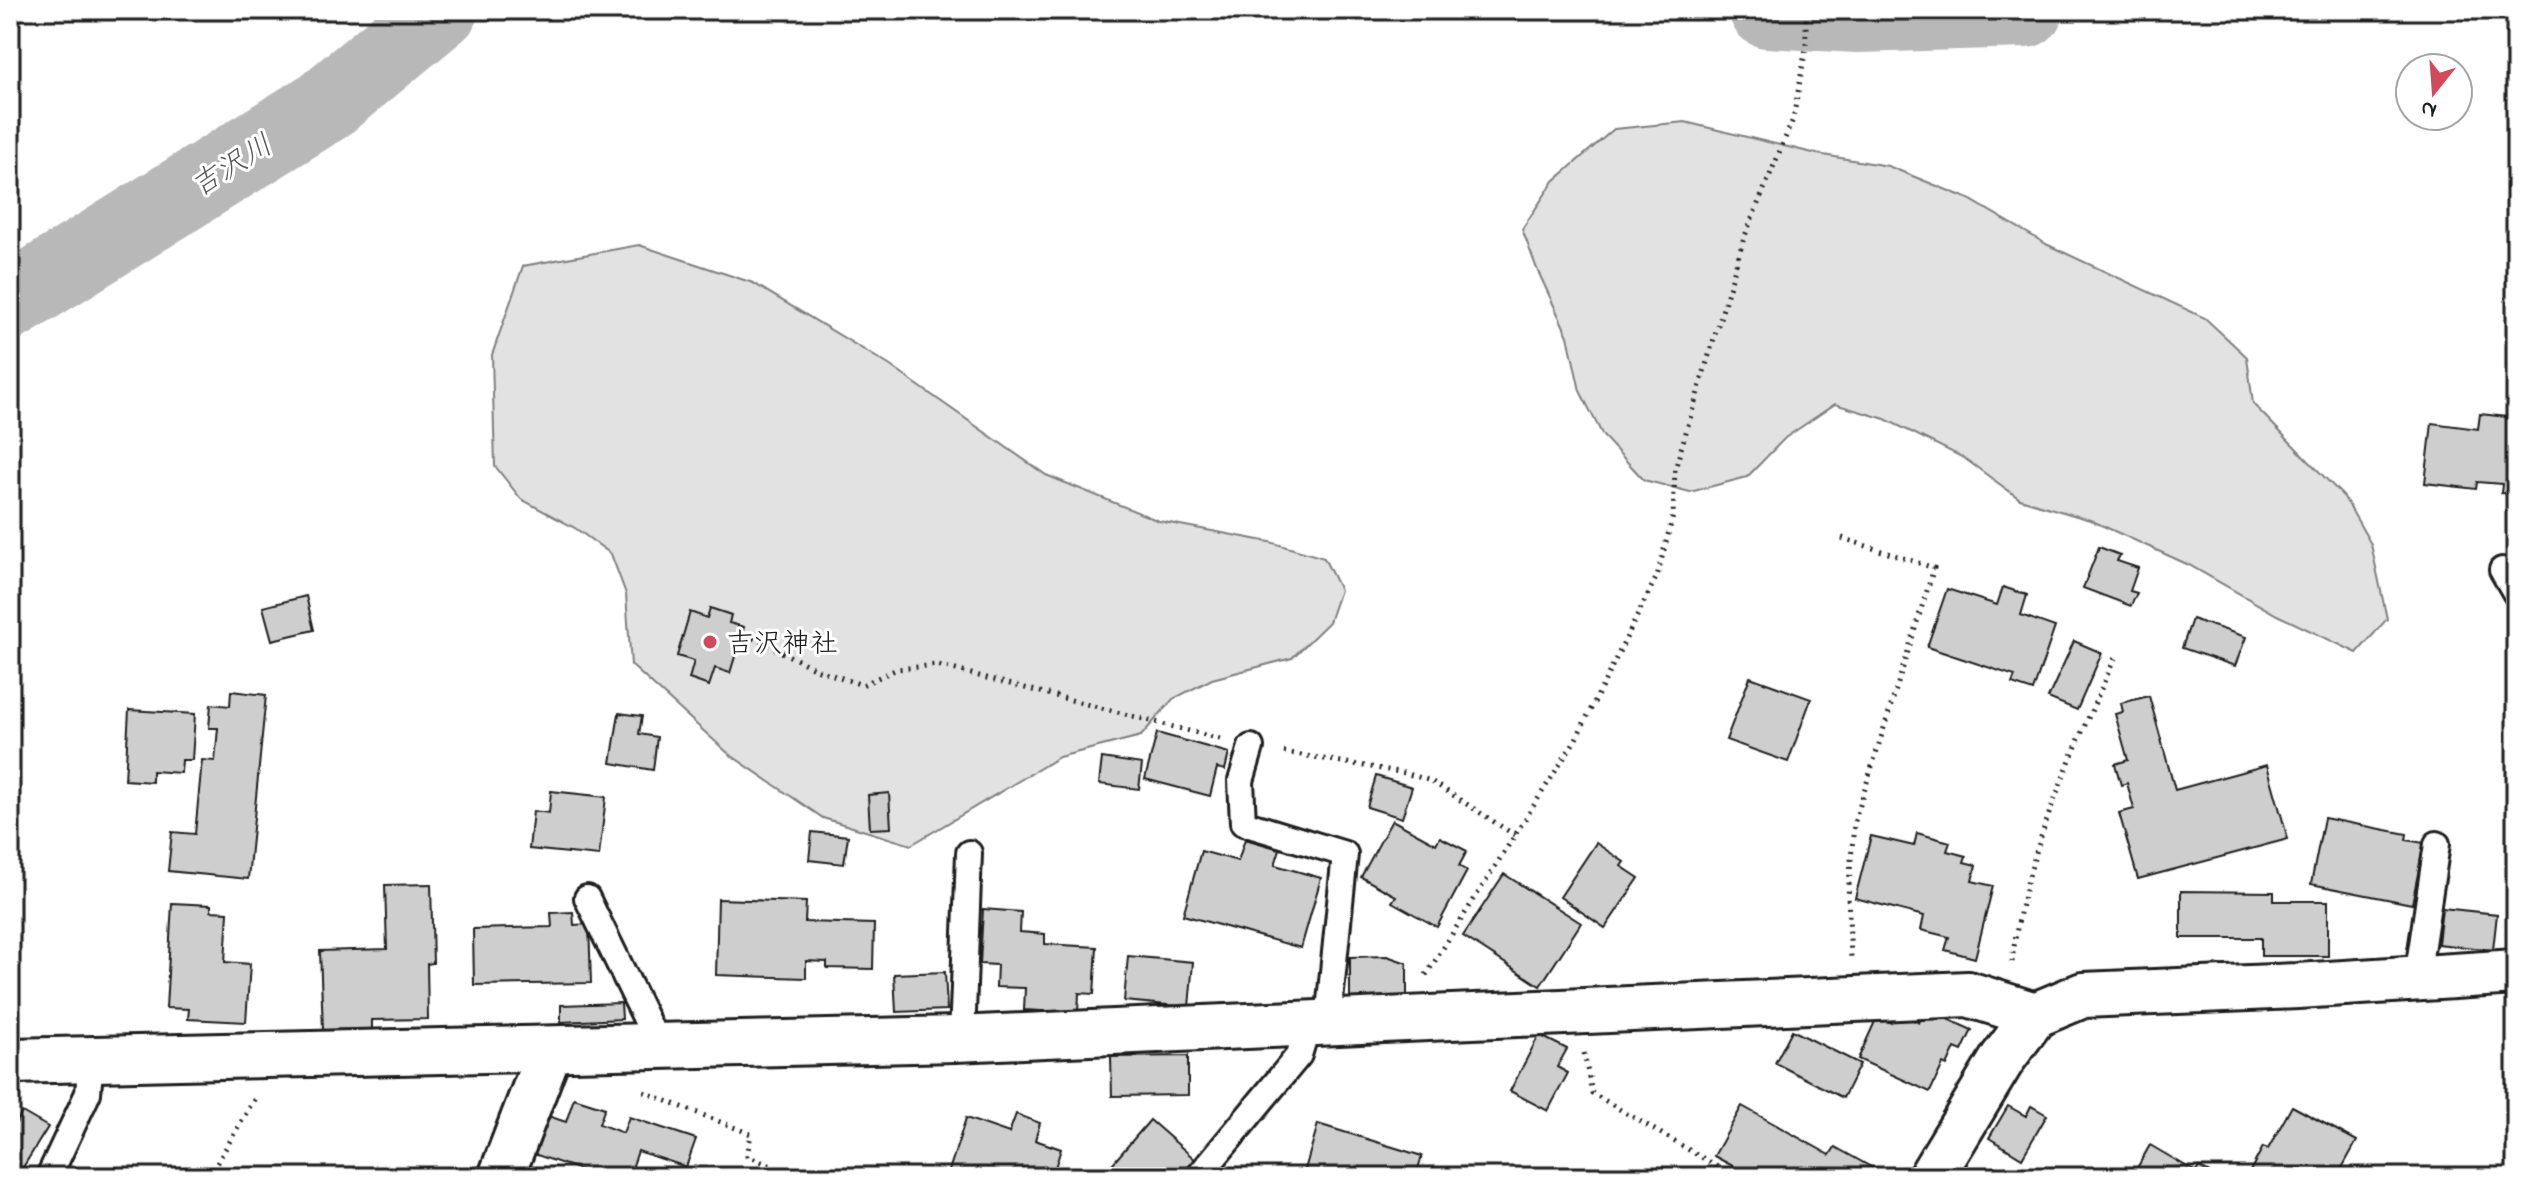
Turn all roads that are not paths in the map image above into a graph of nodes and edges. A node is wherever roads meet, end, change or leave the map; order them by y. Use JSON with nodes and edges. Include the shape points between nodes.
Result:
{"nodes":[{"id":1,"x":2502,"y":570,"type":"dead end"},
{"id":2,"x":2516,"y":594,"type":"edge"},
{"id":3,"x":1251,"y":747,"type":"road end"},
{"id":4,"x":2437,"y":844,"type":"dead end"},
{"id":5,"x":969,"y":853,"type":"dead end"},
{"id":6,"x":587,"y":898,"type":"dead end"},
{"id":7,"x":2516,"y":972,"type":"edge"},
{"id":8,"x":2417,"y":978,"type":"junction"},
{"id":9,"x":2021,"y":1010,"type":"junction"},
{"id":10,"x":1319,"y":1021,"type":"junction"},
{"id":11,"x":10,"y":1037,"type":"edge"},
{"id":12,"x":962,"y":1039,"type":"junction"},
{"id":13,"x":659,"y":1046,"type":"junction"},
{"id":14,"x":550,"y":1049,"type":"junction"},
{"id":15,"x":74,"y":1059,"type":"junction"},
{"id":16,"x":10,"y":1061,"type":"edge"},
{"id":17,"x":51,"y":1172,"type":"dead end"},
{"id":18,"x":501,"y":1177,"type":"edge"},
{"id":19,"x":1198,"y":1177,"type":"edge"},
{"id":20,"x":1931,"y":1177,"type":"edge"}],
"edges":[{"from":1,"to":2,"type":"lane"},
{"from":3,"to":10,"type":"lane","via":[[1241,781],[1243,823],[1345,854]]},
{"from":4,"to":8,"type":"lane"},
{"from":5,"to":12,"type":"lane"},
{"from":6,"to":13,"type":"lane"},
{"from":7,"to":8,"type":"street"},
{"from":8,"to":9,"type":"street","via":[[2083,995]]},
{"from":9,"to":10,"type":"street","via":[[1968,994]]},
{"from":9,"to":20,"type":"street","via":[[2003,1058]]},
{"from":10,"to":12,"type":"street"},
{"from":10,"to":19,"type":"lane","via":[[1299,1055]]},
{"from":11,"to":15,"type":"street"},
{"from":12,"to":13,"type":"street"},
{"from":13,"to":14,"type":"street"},
{"from":14,"to":15,"type":"street"},
{"from":14,"to":18,"type":"street"},
{"from":15,"to":16,"type":"street"},
{"from":15,"to":17,"type":"lane","via":[[88,1093]]}]}
